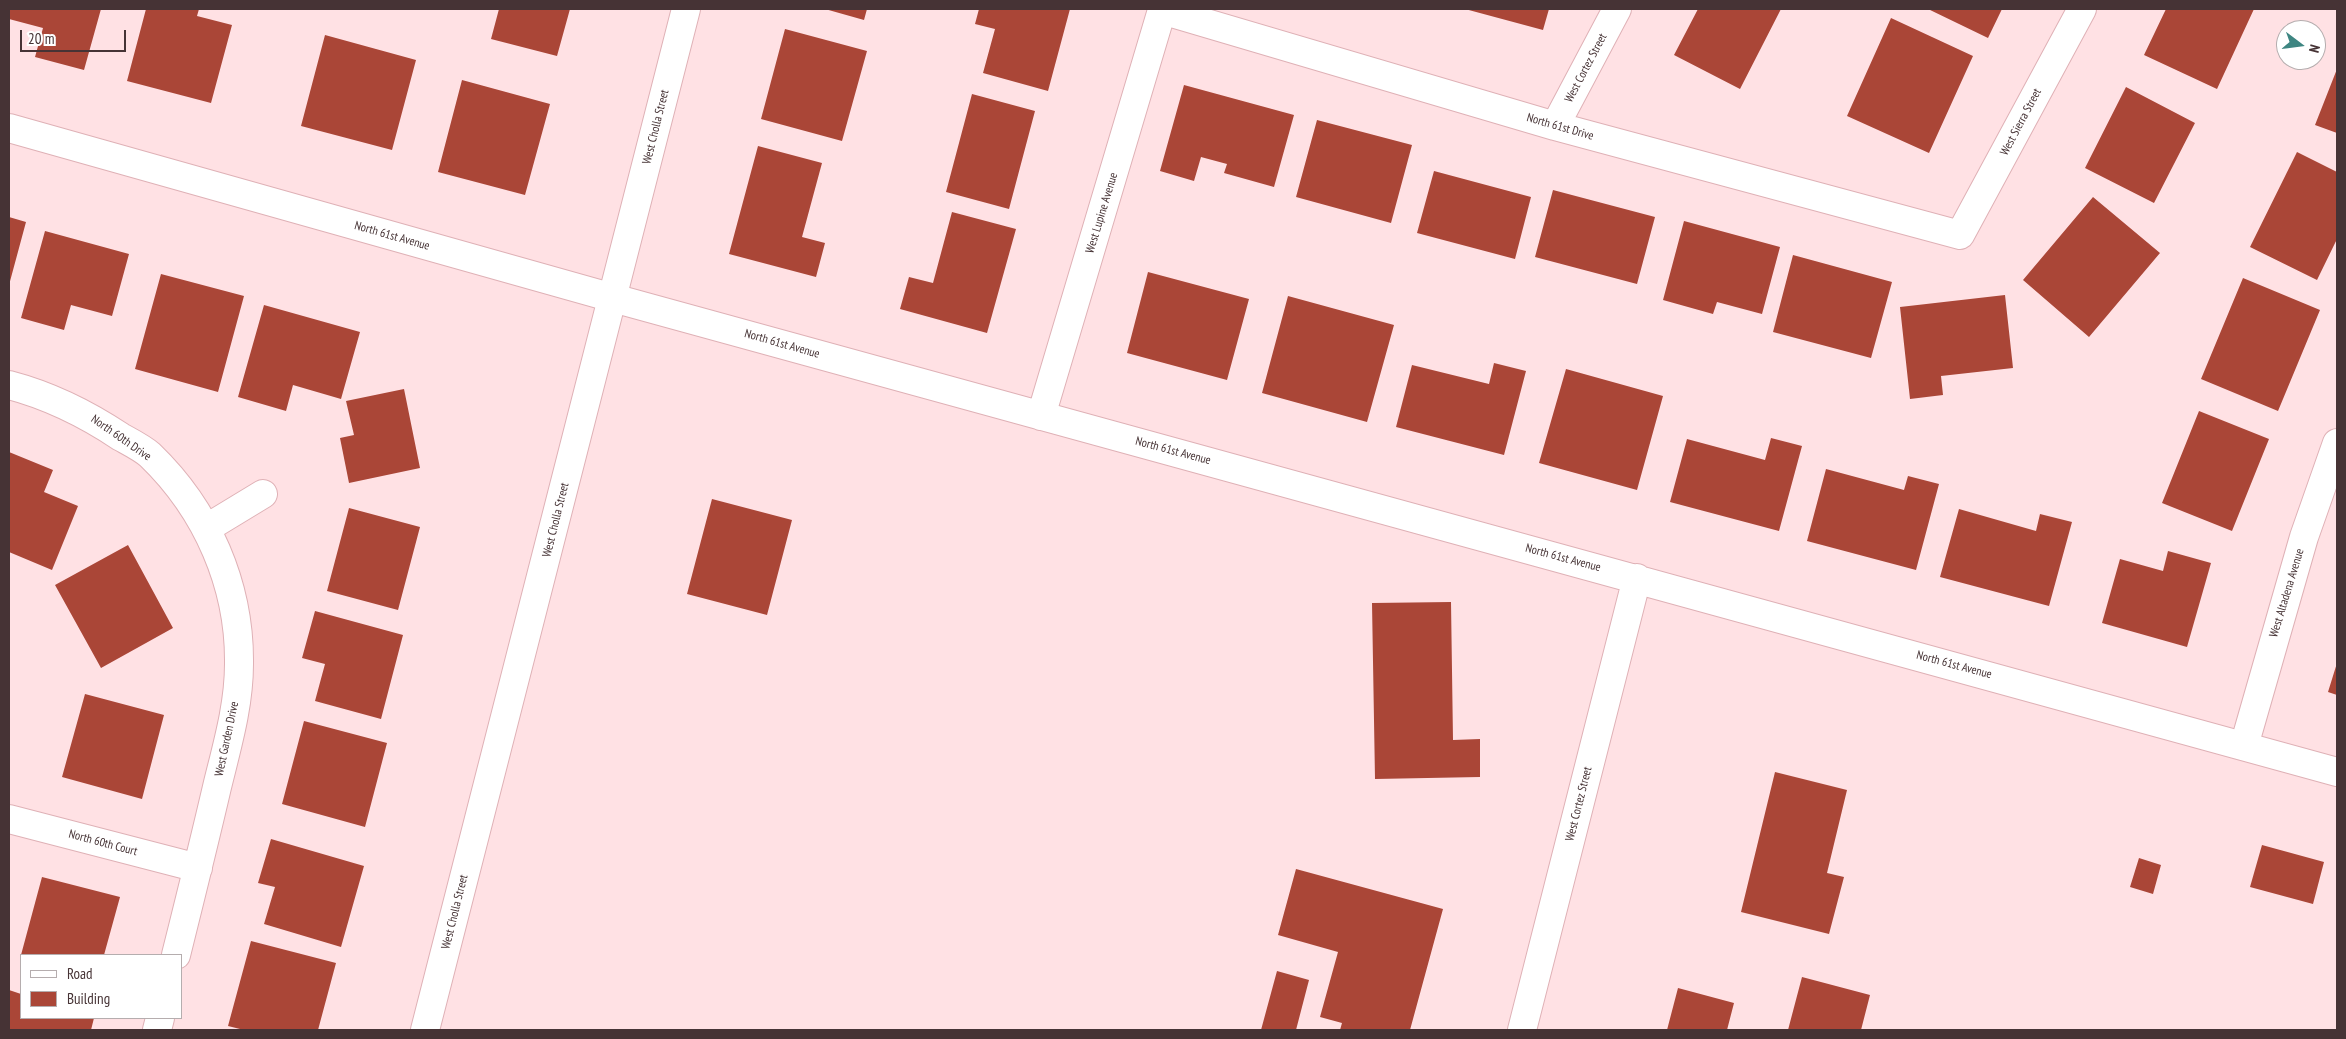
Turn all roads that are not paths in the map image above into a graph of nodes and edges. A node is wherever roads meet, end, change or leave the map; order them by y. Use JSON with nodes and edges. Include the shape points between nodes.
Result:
{"nodes":[{"id":1,"x":686,"y":9,"type":"edge"},
{"id":2,"x":1617,"y":9,"type":"edge"},
{"id":3,"x":2082,"y":9,"type":"edge"},
{"id":4,"x":1162,"y":10,"type":"joint"},
{"id":5,"x":1555,"y":126,"type":"junction"},
{"id":6,"x":9,"y":128,"type":"edge"},
{"id":7,"x":1960,"y":235,"type":"joint"},
{"id":8,"x":613,"y":298,"type":"junction"},
{"id":9,"x":9,"y":385,"type":"edge"},
{"id":10,"x":1041,"y":416,"type":"junction"},
{"id":11,"x":2337,"y":443,"type":"edge"},
{"id":12,"x":263,"y":494,"type":"dead end"},
{"id":13,"x":207,"y":528,"type":"junction"},
{"id":14,"x":1637,"y":578,"type":"junction"},
{"id":15,"x":2244,"y":746,"type":"junction"},
{"id":16,"x":2337,"y":772,"type":"edge"},
{"id":17,"x":9,"y":819,"type":"edge"},
{"id":18,"x":198,"y":868,"type":"junction"},
{"id":19,"x":176,"y":954,"type":"edge"},
{"id":20,"x":425,"y":1030,"type":"edge"},
{"id":21,"x":1522,"y":1030,"type":"edge"}],
"edges":[{"from":1,"to":8,"type":"street","name":"West Cholla Street"},
{"from":2,"to":5,"type":"street","name":"West Cortez Street"},
{"from":3,"to":7,"type":"street","name":"West Sierra Street"},
{"from":4,"to":5,"type":"street","name":"North 61st Drive"},
{"from":4,"to":10,"type":"street","name":"West Lupine Avenue"},
{"from":5,"to":7,"type":"street","name":"North 61st Drive"},
{"from":6,"to":8,"type":"street","name":"North 61st Avenue"},
{"from":8,"to":10,"type":"street","name":"North 61st Avenue"},
{"from":8,"to":20,"type":"street","name":"West Cholla Street"},
{"from":9,"to":13,"type":"street","name":"North 60th Drive","via":[[83,412],[149,454]]},
{"from":10,"to":14,"type":"street","name":"North 61st Avenue"},
{"from":11,"to":15,"type":"street","name":"West Altadena Avenue","via":[[2304,537]]},
{"from":12,"to":13,"type":"street"},
{"from":13,"to":18,"type":"street","name":"West Garden Drive","via":[[234,602],[239,664],[234,716]]},
{"from":14,"to":15,"type":"street","name":"North 61st Avenue"},
{"from":14,"to":21,"type":"street","name":"West Cortez Street"},
{"from":15,"to":16,"type":"street","name":"North 61st Avenue"},
{"from":17,"to":18,"type":"street","name":"North 60th Court"},
{"from":18,"to":19,"type":"street","name":"West Garden Drive"}]}
